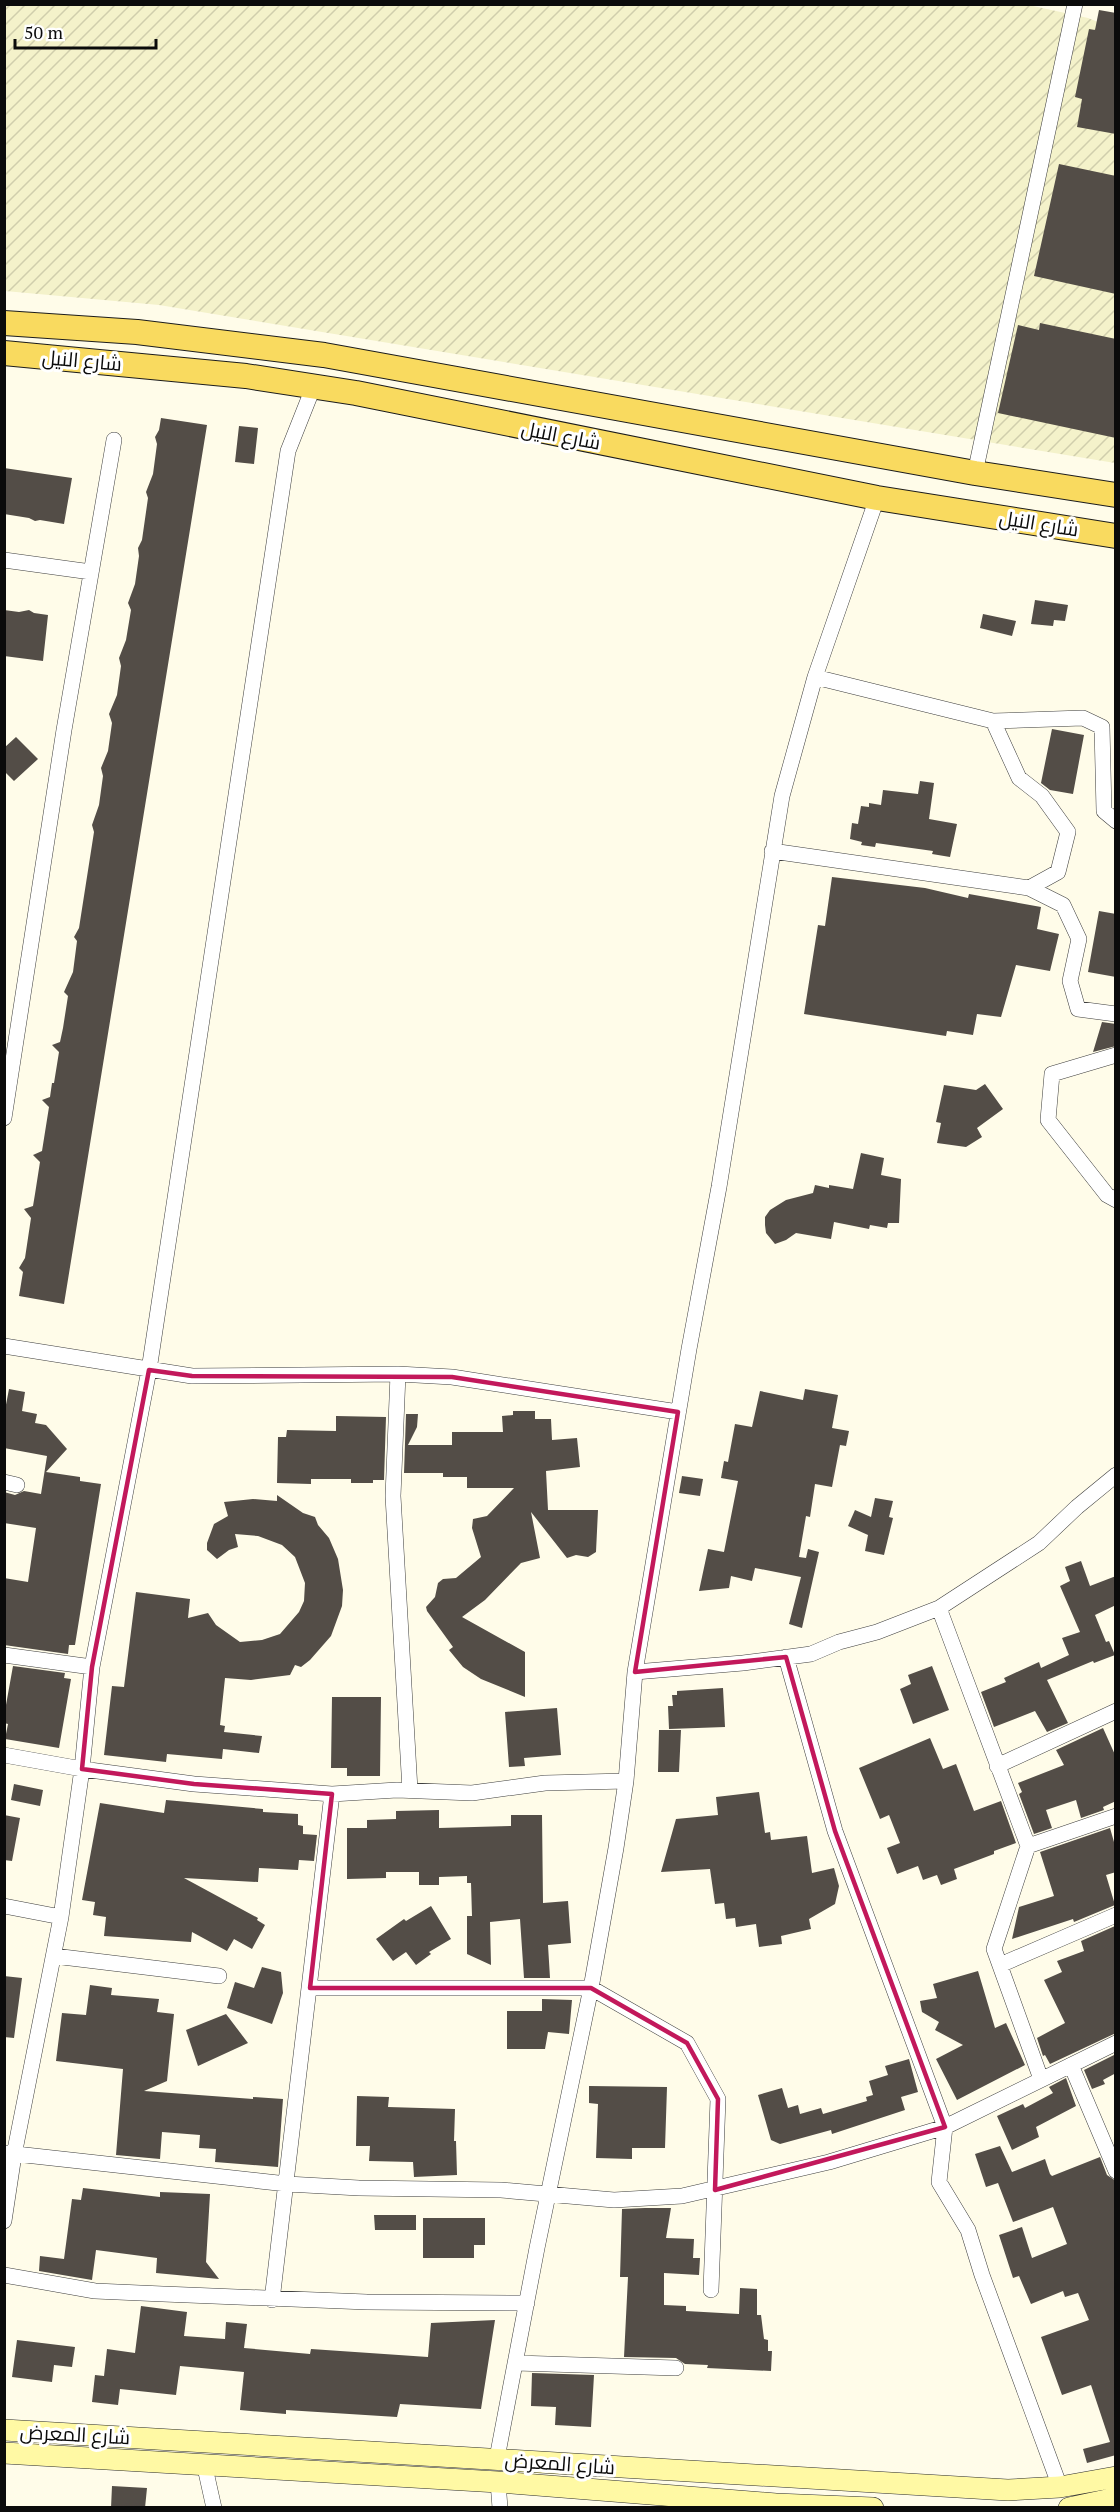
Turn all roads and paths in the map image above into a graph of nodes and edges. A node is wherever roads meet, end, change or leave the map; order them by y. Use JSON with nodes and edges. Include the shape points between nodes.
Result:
{"nodes":[{"id":1,"x":1075,"y":4,"type":"edge"},
{"id":2,"x":4,"y":323,"type":"edge"},
{"id":3,"x":137,"y":332,"type":"junction"},
{"id":4,"x":4,"y":353,"type":"edge"},
{"id":5,"x":133,"y":364,"type":"junction"},
{"id":6,"x":313,"y":388,"type":"junction"},
{"id":7,"x":114,"y":440,"type":"dead end"},
{"id":8,"x":975,"y":474,"type":"junction"},
{"id":9,"x":1116,"y":495,"type":"edge"},
{"id":10,"x":876,"y":498,"type":"junction"},
{"id":11,"x":1116,"y":536,"type":"edge"},
{"id":12,"x":4,"y":560,"type":"edge"},
{"id":13,"x":91,"y":572,"type":"junction"},
{"id":14,"x":815,"y":677,"type":"junction"},
{"id":15,"x":993,"y":721,"type":"junction"},
{"id":16,"x":1116,"y":821,"type":"edge"},
{"id":17,"x":772,"y":851,"type":"junction"},
{"id":18,"x":1029,"y":888,"type":"junction"},
{"id":19,"x":1116,"y":1014,"type":"edge"},
{"id":20,"x":1116,"y":1055,"type":"edge"},
{"id":21,"x":4,"y":1118,"type":"edge"},
{"id":22,"x":1116,"y":1200,"type":"edge"},
{"id":23,"x":4,"y":1346,"type":"edge"},
{"id":24,"x":149,"y":1370,"type":"junction"},
{"id":25,"x":398,"y":1374,"type":"junction"},
{"id":26,"x":678,"y":1412,"type":"junction"},
{"id":27,"x":1116,"y":1475,"type":"edge"},
{"id":28,"x":939,"y":1608,"type":"junction"},
{"id":29,"x":4,"y":1655,"type":"edge"},
{"id":30,"x":786,"y":1657,"type":"junction"},
{"id":31,"x":92,"y":1667,"type":"junction"},
{"id":32,"x":635,"y":1672,"type":"junction"},
{"id":33,"x":1116,"y":1711,"type":"edge"},
{"id":34,"x":4,"y":1755,"type":"edge"},
{"id":35,"x":997,"y":1766,"type":"junction"},
{"id":36,"x":82,"y":1769,"type":"junction"},
{"id":37,"x":626,"y":1782,"type":"junction"},
{"id":38,"x":410,"y":1790,"type":"junction"},
{"id":39,"x":332,"y":1794,"type":"junction"},
{"id":40,"x":1116,"y":1815,"type":"edge"},
{"id":41,"x":1028,"y":1846,"type":"junction"},
{"id":42,"x":4,"y":1906,"type":"edge"},
{"id":43,"x":1116,"y":1915,"type":"edge"},
{"id":44,"x":61,"y":1917,"type":"junction"},
{"id":45,"x":54,"y":1956,"type":"junction"},
{"id":46,"x":1000,"y":1965,"type":"junction"},
{"id":47,"x":219,"y":1976,"type":"dead end"},
{"id":48,"x":310,"y":1988,"type":"junction"},
{"id":49,"x":591,"y":1988,"type":"junction"},
{"id":50,"x":1116,"y":2043,"type":"edge"},
{"id":51,"x":1071,"y":2065,"type":"junction"},
{"id":52,"x":1041,"y":2079,"type":"junction"},
{"id":53,"x":945,"y":2127,"type":"junction"},
{"id":54,"x":10,"y":2154,"type":"edge"},
{"id":55,"x":1116,"y":2171,"type":"edge"},
{"id":56,"x":287,"y":2184,"type":"junction"},
{"id":57,"x":715,"y":2190,"type":"junction"},
{"id":58,"x":549,"y":2193,"type":"junction"},
{"id":59,"x":4,"y":2221,"type":"edge"},
{"id":60,"x":4,"y":2276,"type":"edge"},
{"id":61,"x":711,"y":2290,"type":"dead end"},
{"id":62,"x":272,"y":2300,"type":"junction"},
{"id":63,"x":527,"y":2303,"type":"junction"},
{"id":64,"x":516,"y":2363,"type":"junction"},
{"id":65,"x":676,"y":2368,"type":"dead end"},
{"id":66,"x":4,"y":2430,"type":"edge"},
{"id":67,"x":4,"y":2453,"type":"edge"},
{"id":68,"x":497,"y":2458,"type":"junction"},
{"id":69,"x":520,"y":2460,"type":"junction"},
{"id":70,"x":204,"y":2463,"type":"junction"},
{"id":71,"x":1116,"y":2477,"type":"edge"},
{"id":72,"x":498,"y":2482,"type":"junction"},
{"id":73,"x":538,"y":2485,"type":"junction"},
{"id":74,"x":1060,"y":2487,"type":"junction"},
{"id":75,"x":1116,"y":2498,"type":"edge"},
{"id":76,"x":753,"y":2505,"type":"edge"},
{"id":77,"x":213,"y":2508,"type":"edge"},
{"id":78,"x":500,"y":2508,"type":"edge"},
{"id":79,"x":873,"y":2508,"type":"edge"},
{"id":80,"x":1070,"y":2508,"type":"edge"}],
"edges":[{"from":1,"to":8,"type":"street"},
{"from":2,"to":3,"type":"main road","name":"شارع النيل"},
{"from":3,"to":5,"type":"main road"},
{"from":3,"to":8,"type":"main road","name":"شارع النيل","via":[[410,369]]},
{"from":4,"to":5,"type":"main road","name":"شارع النيل"},
{"from":5,"to":6,"type":"main road","name":"شارع النيل","via":[[246,376]]},
{"from":6,"to":10,"type":"main road","name":"شارع النيل","via":[[356,393]]},
{"from":6,"to":24,"type":"street","via":[[288,451]]},
{"from":7,"to":13,"type":"street"},
{"from":8,"to":9,"type":"main road","name":"شارع النيل"},
{"from":10,"to":11,"type":"main road","name":"شارع النيل"},
{"from":10,"to":14,"type":"street"},
{"from":12,"to":13,"type":"street"},
{"from":13,"to":21,"type":"street"},
{"from":14,"to":15,"type":"street"},
{"from":14,"to":17,"type":"street","via":[[782,796]]},
{"from":15,"to":16,"type":"street","via":[[1083,718],[1102,727],[1104,811]]},
{"from":15,"to":18,"type":"street","via":[[1019,778],[1042,796],[1068,832],[1058,872]]},
{"from":17,"to":18,"type":"street"},
{"from":17,"to":26,"type":"street","via":[[719,1187]]},
{"from":18,"to":19,"type":"street","via":[[1063,905],[1079,939],[1070,981],[1078,1009]]},
{"from":20,"to":22,"type":"street","via":[[1052,1074],[1048,1120],[1107,1195]]},
{"from":23,"to":24,"type":"street"},
{"from":24,"to":25,"type":"street","via":[[192,1376]]},
{"from":24,"to":31,"type":"street"},
{"from":25,"to":26,"type":"street","via":[[453,1377]]},
{"from":25,"to":38,"type":"street","via":[[393,1496]]},
{"from":26,"to":32,"type":"street"},
{"from":27,"to":28,"type":"street","via":[[1039,1544]]},
{"from":28,"to":30,"type":"street","via":[[811,1654]]},
{"from":28,"to":35,"type":"street"},
{"from":29,"to":31,"type":"street"},
{"from":30,"to":32,"type":"street"},
{"from":30,"to":53,"type":"street","via":[[835,1831]]},
{"from":31,"to":36,"type":"street"},
{"from":32,"to":37,"type":"street"},
{"from":33,"to":35,"type":"street"},
{"from":34,"to":36,"type":"street"},
{"from":35,"to":41,"type":"street"},
{"from":36,"to":39,"type":"street","via":[[194,1784]]},
{"from":36,"to":44,"type":"street"},
{"from":37,"to":38,"type":"street","via":[[546,1784],[472,1793]]},
{"from":37,"to":49,"type":"street"},
{"from":38,"to":39,"type":"street"},
{"from":39,"to":48,"type":"street"},
{"from":40,"to":41,"type":"street"},
{"from":41,"to":46,"type":"street","via":[[998,1932],[994,1949]]},
{"from":42,"to":44,"type":"street"},
{"from":43,"to":46,"type":"street"},
{"from":44,"to":45,"type":"street"},
{"from":45,"to":47,"type":"street"},
{"from":45,"to":54,"type":"street"},
{"from":46,"to":52,"type":"street"},
{"from":48,"to":49,"type":"street"},
{"from":48,"to":56,"type":"street"},
{"from":49,"to":57,"type":"street","via":[[687,2043],[718,2099]]},
{"from":49,"to":58,"type":"street"},
{"from":50,"to":51,"type":"street"},
{"from":51,"to":52,"type":"street"},
{"from":51,"to":55,"type":"street"},
{"from":52,"to":53,"type":"street"},
{"from":53,"to":57,"type":"street","via":[[829,2162]]},
{"from":53,"to":74,"type":"street","via":[[939,2182],[968,2230]]},
{"from":54,"to":56,"type":"street"},
{"from":54,"to":59,"type":"street"},
{"from":56,"to":58,"type":"street"},
{"from":56,"to":62,"type":"street"},
{"from":57,"to":58,"type":"street","via":[[614,2200]]},
{"from":57,"to":61,"type":"street"},
{"from":58,"to":63,"type":"street"},
{"from":60,"to":62,"type":"street","via":[[95,2291]]},
{"from":62,"to":63,"type":"street"},
{"from":63,"to":64,"type":"street"},
{"from":64,"to":65,"type":"street"},
{"from":64,"to":68,"type":"street"},
{"from":66,"to":68,"type":"main road","name":"شارع المعرض"},
{"from":67,"to":70,"type":"main road","name":"شارع المعرض"},
{"from":68,"to":69,"type":"main road","name":"شارع المعرض"},
{"from":69,"to":73,"type":"main road"},
{"from":69,"to":74,"type":"main road","name":"شارع المعرض","via":[[1008,2490]]},
{"from":70,"to":72,"type":"main road","name":"شارع المعرض"},
{"from":70,"to":77,"type":"street"},
{"from":71,"to":74,"type":"main road","name":"شارع المعرض"},
{"from":72,"to":73,"type":"main road","name":"شارع المعرض"},
{"from":72,"to":78,"type":"street"},
{"from":73,"to":76,"type":"main road","name":"شارع المعرض"},
{"from":75,"to":80,"type":"main road"},
{"from":76,"to":79,"type":"main road","name":"شارع المعرض"}]}
